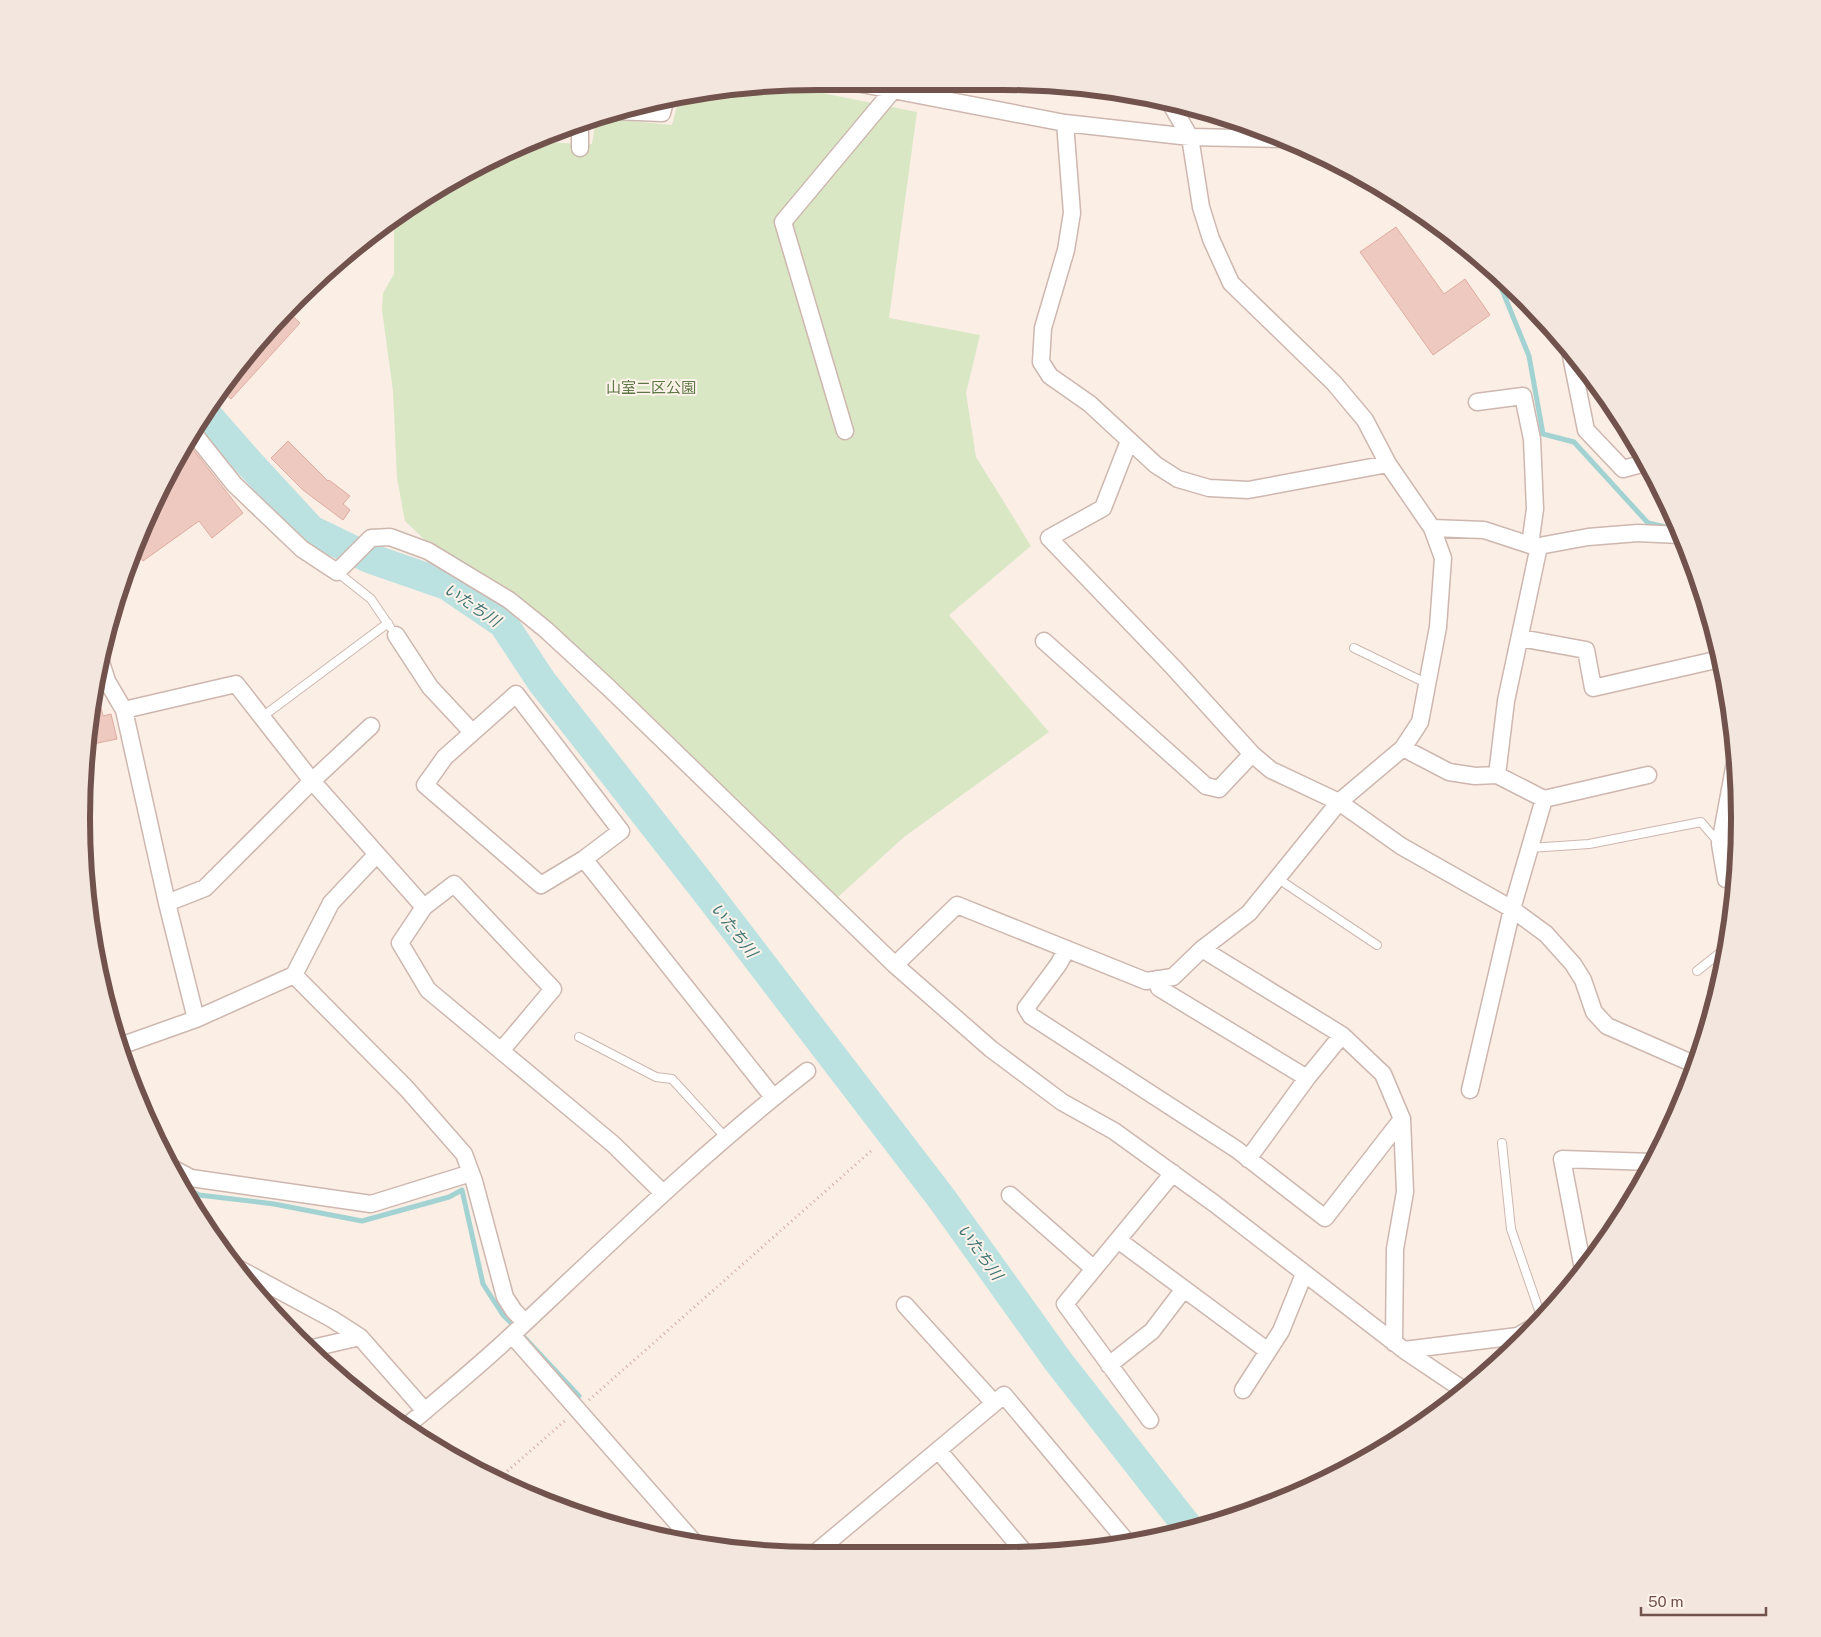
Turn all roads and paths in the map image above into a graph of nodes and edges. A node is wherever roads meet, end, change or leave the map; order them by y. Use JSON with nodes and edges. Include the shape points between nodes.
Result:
{"nodes":[{"id":1,"x":891,"y":90,"type":"edge"},
{"id":2,"x":912,"y":90,"type":"edge"},
{"id":3,"x":664,"y":107,"type":"edge"},
{"id":4,"x":1175,"y":111,"type":"edge"},
{"id":5,"x":640,"y":113,"type":"edge"},
{"id":6,"x":1065,"y":123,"type":"junction"},
{"id":7,"x":580,"y":130,"type":"edge"},
{"id":8,"x":1190,"y":137,"type":"junction"},
{"id":9,"x":1263,"y":138,"type":"edge"},
{"id":10,"x":580,"y":148,"type":"dead end"},
{"id":11,"x":1573,"y":367,"type":"edge"},
{"id":12,"x":1477,"y":402,"type":"dead end"},
{"id":13,"x":845,"y":431,"type":"dead end"},
{"id":14,"x":198,"y":439,"type":"edge"},
{"id":15,"x":1129,"y":440,"type":"junction"},
{"id":16,"x":1388,"y":464,"type":"junction"},
{"id":17,"x":1639,"y":465,"type":"edge"},
{"id":18,"x":1432,"y":528,"type":"junction"},
{"id":19,"x":1674,"y":535,"type":"edge"},
{"id":20,"x":1535,"y":545,"type":"junction"},
{"id":21,"x":337,"y":572,"type":"junction"},
{"id":22,"x":392,"y":629,"type":"junction"},
{"id":23,"x":1520,"y":638,"type":"junction"},
{"id":24,"x":1044,"y":641,"type":"dead end"},
{"id":25,"x":1354,"y":648,"type":"dead end"},
{"id":26,"x":1713,"y":661,"type":"edge"},
{"id":27,"x":105,"y":674,"type":"edge"},
{"id":28,"x":1428,"y":684,"type":"junction"},
{"id":29,"x":124,"y":710,"type":"junction"},
{"id":30,"x":262,"y":717,"type":"junction"},
{"id":31,"x":371,"y":726,"type":"dead end"},
{"id":32,"x":472,"y":732,"type":"junction"},
{"id":33,"x":1403,"y":748,"type":"junction"},
{"id":34,"x":1252,"y":754,"type":"junction"},
{"id":35,"x":1497,"y":774,"type":"junction"},
{"id":36,"x":1648,"y":774,"type":"dead end"},
{"id":37,"x":312,"y":781,"type":"junction"},
{"id":38,"x":1730,"y":791,"type":"edge"},
{"id":39,"x":1544,"y":799,"type":"junction"},
{"id":40,"x":1339,"y":802,"type":"junction"},
{"id":41,"x":1720,"y":844,"type":"junction"},
{"id":42,"x":1530,"y":848,"type":"junction"},
{"id":43,"x":377,"y":854,"type":"junction"},
{"id":44,"x":584,"y":859,"type":"junction"},
{"id":45,"x":1277,"y":878,"type":"junction"},
{"id":46,"x":1728,"y":879,"type":"edge"},
{"id":47,"x":168,"y":903,"type":"junction"},
{"id":48,"x":424,"y":907,"type":"junction"},
{"id":49,"x":1512,"y":909,"type":"junction"},
{"id":50,"x":1377,"y":945,"type":"dead end"},
{"id":51,"x":1202,"y":949,"type":"junction"},
{"id":52,"x":1067,"y":950,"type":"junction"},
{"id":53,"x":1718,"y":954,"type":"edge"},
{"id":54,"x":894,"y":965,"type":"junction"},
{"id":55,"x":1697,"y":971,"type":"dead end"},
{"id":56,"x":294,"y":975,"type":"junction"},
{"id":57,"x":1157,"y":979,"type":"junction"},
{"id":58,"x":196,"y":1019,"type":"junction"},
{"id":59,"x":1342,"y":1035,"type":"junction"},
{"id":60,"x":579,"y":1037,"type":"dead end"},
{"id":61,"x":126,"y":1044,"type":"edge"},
{"id":62,"x":501,"y":1051,"type":"junction"},
{"id":63,"x":1688,"y":1063,"type":"edge"},
{"id":64,"x":807,"y":1071,"type":"dead end"},
{"id":65,"x":1307,"y":1078,"type":"junction"},
{"id":66,"x":1470,"y":1090,"type":"dead end"},
{"id":67,"x":773,"y":1097,"type":"junction"},
{"id":68,"x":1402,"y":1119,"type":"junction"},
{"id":69,"x":726,"y":1138,"type":"junction"},
{"id":70,"x":1502,"y":1143,"type":"dead end"},
{"id":71,"x":871,"y":1152,"type":"dead end"},
{"id":72,"x":1248,"y":1159,"type":"junction"},
{"id":73,"x":1645,"y":1162,"type":"edge"},
{"id":74,"x":471,"y":1173,"type":"junction"},
{"id":75,"x":183,"y":1174,"type":"edge"},
{"id":76,"x":1173,"y":1174,"type":"junction"},
{"id":77,"x":663,"y":1193,"type":"junction"},
{"id":78,"x":1010,"y":1195,"type":"dead end"},
{"id":79,"x":1118,"y":1240,"type":"junction"},
{"id":80,"x":1581,"y":1260,"type":"edge"},
{"id":81,"x":1094,"y":1269,"type":"junction"},
{"id":82,"x":1304,"y":1274,"type":"junction"},
{"id":83,"x":252,"y":1276,"type":"edge"},
{"id":84,"x":1184,"y":1288,"type":"junction"},
{"id":85,"x":905,"y":1305,"type":"dead end"},
{"id":86,"x":1539,"y":1311,"type":"edge"},
{"id":87,"x":525,"y":1322,"type":"junction"},
{"id":88,"x":512,"y":1335,"type":"junction"},
{"id":89,"x":1516,"y":1336,"type":"edge"},
{"id":90,"x":360,"y":1337,"type":"junction"},
{"id":91,"x":1399,"y":1346,"type":"junction"},
{"id":92,"x":317,"y":1347,"type":"edge"},
{"id":93,"x":1268,"y":1351,"type":"junction"},
{"id":94,"x":1109,"y":1365,"type":"junction"},
{"id":95,"x":1458,"y":1386,"type":"edge"},
{"id":96,"x":1243,"y":1390,"type":"dead end"},
{"id":97,"x":994,"y":1403,"type":"junction"},
{"id":98,"x":425,"y":1410,"type":"junction"},
{"id":99,"x":578,"y":1410,"type":"junction"},
{"id":100,"x":1150,"y":1420,"type":"dead end"},
{"id":101,"x":411,"y":1422,"type":"edge"},
{"id":102,"x":938,"y":1450,"type":"junction"},
{"id":103,"x":503,"y":1475,"type":"edge"},
{"id":104,"x":688,"y":1535,"type":"edge"},
{"id":105,"x":1123,"y":1537,"type":"edge"},
{"id":106,"x":1019,"y":1546,"type":"edge"},
{"id":107,"x":822,"y":1547,"type":"edge"}],
"edges":[{"from":1,"to":13,"type":"street","via":[[783,222]]},
{"from":2,"to":6,"type":"street"},
{"from":3,"to":5,"type":"street","via":[[662,114]]},
{"from":4,"to":8,"type":"street"},
{"from":6,"to":8,"type":"street"},
{"from":6,"to":15,"type":"street","via":[[1072,213],[1066,250],[1043,328],[1041,362],[1050,376],[1090,404]]},
{"from":7,"to":10,"type":"street"},
{"from":8,"to":9,"type":"street"},
{"from":8,"to":16,"type":"street","via":[[1204,215],[1231,283],[1334,383],[1365,420]]},
{"from":11,"to":17,"type":"street","via":[[1586,430],[1623,469]]},
{"from":12,"to":20,"type":"street","via":[[1523,396],[1532,439]]},
{"from":14,"to":21,"type":"street","via":[[234,484],[302,550]]},
{"from":15,"to":16,"type":"street","via":[[1156,465],[1178,479],[1209,488],[1248,490]]},
{"from":15,"to":34,"type":"street","via":[[1103,508],[1049,538]]},
{"from":16,"to":18,"type":"street"},
{"from":18,"to":20,"type":"street","via":[[1484,530]]},
{"from":18,"to":28,"type":"street","via":[[1444,558],[1438,627]]},
{"from":19,"to":20,"type":"street","via":[[1638,533]]},
{"from":20,"to":23,"type":"street"},
{"from":21,"to":22,"type":"lane","via":[[371,599]]},
{"from":21,"to":54,"type":"street","via":[[372,538],[390,538],[428,550],[510,600],[608,686]]},
{"from":22,"to":30,"type":"lane"},
{"from":22,"to":32,"type":"street","via":[[430,686]]},
{"from":23,"to":26,"type":"street","via":[[1586,650],[1593,688]]},
{"from":23,"to":35,"type":"street","via":[[1506,701]]},
{"from":24,"to":34,"type":"street","via":[[1206,786],[1219,789]]},
{"from":25,"to":28,"type":"lane"},
{"from":27,"to":29,"type":"street"},
{"from":28,"to":33,"type":"street","via":[[1420,722]]},
{"from":29,"to":30,"type":"street","via":[[236,684]]},
{"from":29,"to":47,"type":"street"},
{"from":30,"to":37,"type":"street"},
{"from":31,"to":37,"type":"street"},
{"from":32,"to":44,"type":"street","via":[[445,757],[425,784],[541,885]]},
{"from":32,"to":44,"type":"street","via":[[516,694],[621,831]]},
{"from":33,"to":35,"type":"street","via":[[1449,772],[1475,776]]},
{"from":33,"to":40,"type":"street"},
{"from":34,"to":40,"type":"street","via":[[1271,770]]},
{"from":35,"to":39,"type":"street"},
{"from":36,"to":39,"type":"street"},
{"from":37,"to":43,"type":"street"},
{"from":37,"to":47,"type":"street","via":[[205,888]]},
{"from":38,"to":41,"type":"street"},
{"from":39,"to":42,"type":"street"},
{"from":40,"to":45,"type":"street"},
{"from":40,"to":49,"type":"street","via":[[1402,846]]},
{"from":41,"to":42,"type":"lane","via":[[1701,822],[1589,844]]},
{"from":41,"to":46,"type":"street"},
{"from":42,"to":49,"type":"street"},
{"from":43,"to":48,"type":"street"},
{"from":43,"to":56,"type":"street","via":[[331,903]]},
{"from":44,"to":67,"type":"street"},
{"from":45,"to":50,"type":"lane"},
{"from":45,"to":51,"type":"street","via":[[1249,913]]},
{"from":47,"to":58,"type":"street"},
{"from":48,"to":62,"type":"street","via":[[400,943],[428,990]]},
{"from":48,"to":62,"type":"street","via":[[454,884],[553,989]]},
{"from":49,"to":63,"type":"street","via":[[1546,934],[1573,964],[1583,980],[1594,1012],[1607,1026]]},
{"from":49,"to":66,"type":"street"},
{"from":51,"to":57,"type":"street","via":[[1173,976]]},
{"from":51,"to":59,"type":"street"},
{"from":52,"to":54,"type":"street","via":[[957,905]]},
{"from":52,"to":57,"type":"street","via":[[1146,981]]},
{"from":52,"to":72,"type":"street","via":[[1026,1008],[1031,1016]]},
{"from":53,"to":55,"type":"lane"},
{"from":54,"to":76,"type":"street","via":[[991,1049],[1054,1096],[1114,1130]]},
{"from":56,"to":58,"type":"street"},
{"from":56,"to":74,"type":"street","via":[[414,1096],[464,1154]]},
{"from":57,"to":65,"type":"street","via":[[1159,988]]},
{"from":58,"to":61,"type":"street"},
{"from":59,"to":65,"type":"street"},
{"from":59,"to":68,"type":"street","via":[[1383,1074]]},
{"from":60,"to":69,"type":"lane","via":[[656,1077],[672,1079]]},
{"from":62,"to":77,"type":"street","via":[[613,1144]]},
{"from":64,"to":67,"type":"street"},
{"from":65,"to":72,"type":"street"},
{"from":67,"to":69,"type":"street"},
{"from":68,"to":72,"type":"street","via":[[1325,1218]]},
{"from":68,"to":91,"type":"street","via":[[1405,1192],[1395,1249]]},
{"from":69,"to":77,"type":"street"},
{"from":70,"to":86,"type":"lane","via":[[1510,1229]]},
{"from":71,"to":99,"type":"path"},
{"from":73,"to":80,"type":"street","via":[[1562,1159]]},
{"from":74,"to":75,"type":"street","via":[[371,1204],[191,1178]]},
{"from":74,"to":87,"type":"street","via":[[505,1297]]},
{"from":76,"to":79,"type":"street"},
{"from":76,"to":82,"type":"street"},
{"from":77,"to":87,"type":"street"},
{"from":78,"to":81,"type":"street"},
{"from":79,"to":81,"type":"street"},
{"from":79,"to":84,"type":"street"},
{"from":81,"to":94,"type":"street","via":[[1065,1304]]},
{"from":82,"to":91,"type":"street"},
{"from":82,"to":93,"type":"street"},
{"from":83,"to":90,"type":"street"},
{"from":84,"to":93,"type":"street"},
{"from":84,"to":94,"type":"street","via":[[1152,1331]]},
{"from":85,"to":97,"type":"street"},
{"from":87,"to":88,"type":"street"},
{"from":88,"to":98,"type":"street"},
{"from":88,"to":99,"type":"street"},
{"from":89,"to":91,"type":"street"},
{"from":90,"to":92,"type":"street"},
{"from":90,"to":98,"type":"street"},
{"from":91,"to":95,"type":"street"},
{"from":93,"to":96,"type":"street"},
{"from":94,"to":100,"type":"street"},
{"from":97,"to":102,"type":"street"},
{"from":97,"to":105,"type":"street","via":[[1004,1395]]},
{"from":98,"to":101,"type":"street"},
{"from":99,"to":103,"type":"path"},
{"from":99,"to":104,"type":"street"},
{"from":102,"to":106,"type":"street"},
{"from":102,"to":107,"type":"street"}]}
